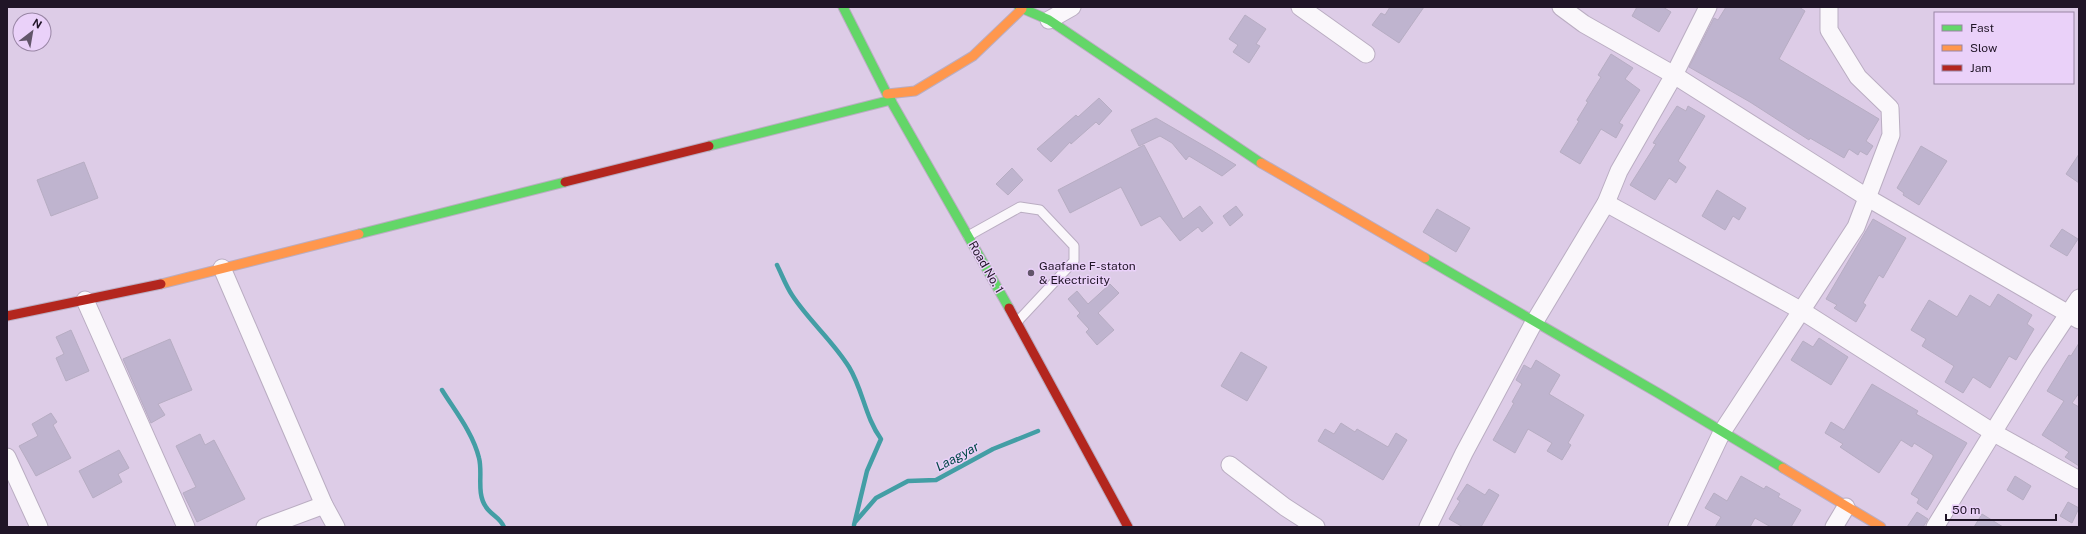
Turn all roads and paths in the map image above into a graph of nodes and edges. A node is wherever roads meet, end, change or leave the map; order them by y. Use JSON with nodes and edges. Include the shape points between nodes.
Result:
{"nodes":[{"id":1,"x":843,"y":7,"type":"edge"},
{"id":2,"x":1072,"y":7,"type":"edge"},
{"id":3,"x":1300,"y":7,"type":"edge"},
{"id":4,"x":1561,"y":7,"type":"edge"},
{"id":5,"x":1708,"y":7,"type":"edge"},
{"id":6,"x":1829,"y":7,"type":"edge"},
{"id":7,"x":1021,"y":8,"type":"edge"},
{"id":8,"x":1050,"y":20,"type":"junction"},
{"id":9,"x":1366,"y":54,"type":"dead end"},
{"id":10,"x":1674,"y":75,"type":"junction"},
{"id":11,"x":889,"y":97,"type":"junction"},
{"id":12,"x":1868,"y":198,"type":"junction"},
{"id":13,"x":1606,"y":202,"type":"junction"},
{"id":14,"x":968,"y":236,"type":"junction"},
{"id":15,"x":222,"y":268,"type":"junction"},
{"id":16,"x":2079,"y":298,"type":"edge"},
{"id":17,"x":85,"y":300,"type":"junction"},
{"id":18,"x":1802,"y":311,"type":"junction"},
{"id":19,"x":7,"y":316,"type":"edge"},
{"id":20,"x":2074,"y":317,"type":"edge"},
{"id":21,"x":1535,"y":321,"type":"junction"},
{"id":22,"x":1017,"y":322,"type":"junction"},
{"id":23,"x":1722,"y":432,"type":"junction"},
{"id":24,"x":1994,"y":433,"type":"junction"},
{"id":25,"x":7,"y":457,"type":"edge"},
{"id":26,"x":1230,"y":465,"type":"dead end"},
{"id":27,"x":2079,"y":480,"type":"edge"},
{"id":28,"x":324,"y":505,"type":"junction"},
{"id":29,"x":1846,"y":508,"type":"junction"},
{"id":30,"x":39,"y":527,"type":"edge"},
{"id":31,"x":186,"y":527,"type":"edge"},
{"id":32,"x":265,"y":527,"type":"edge"},
{"id":33,"x":336,"y":527,"type":"edge"},
{"id":34,"x":1128,"y":527,"type":"edge"},
{"id":35,"x":1316,"y":527,"type":"edge"},
{"id":36,"x":1428,"y":527,"type":"edge"},
{"id":37,"x":1677,"y":527,"type":"edge"},
{"id":38,"x":1834,"y":527,"type":"edge"},
{"id":39,"x":1881,"y":527,"type":"edge"},
{"id":40,"x":1934,"y":527,"type":"edge"}],
"edges":[{"from":1,"to":11,"type":"main road","name":"Road No. 1"},
{"from":2,"to":8,"type":"street"},
{"from":3,"to":9,"type":"street"},
{"from":4,"to":10,"type":"street","via":[[1584,24]]},
{"from":5,"to":10,"type":"street"},
{"from":6,"to":12,"type":"street","via":[[1829,30],[1858,77],[1890,108],[1891,135]]},
{"from":7,"to":8,"type":"main road"},
{"from":7,"to":11,"type":"main road","via":[[973,56],[915,92]]},
{"from":8,"to":21,"type":"main road","via":[[1257,161]]},
{"from":10,"to":12,"type":"street"},
{"from":10,"to":13,"type":"street","via":[[1619,171]]},
{"from":11,"to":14,"type":"main road","name":"Road No. 1"},
{"from":11,"to":15,"type":"main road"},
{"from":12,"to":18,"type":"street","via":[[1856,227]]},
{"from":12,"to":20,"type":"street"},
{"from":13,"to":18,"type":"street"},
{"from":13,"to":21,"type":"street"},
{"from":14,"to":22,"type":"main road","name":"Road No. 1"},
{"from":14,"to":22,"type":"lane","via":[[1020,207],[1040,210],[1074,246],[1074,261]]},
{"from":15,"to":17,"type":"main road","via":[[156,286]]},
{"from":15,"to":28,"type":"street"},
{"from":16,"to":20,"type":"street"},
{"from":17,"to":19,"type":"main road"},
{"from":17,"to":31,"type":"street"},
{"from":18,"to":23,"type":"street"},
{"from":18,"to":24,"type":"street"},
{"from":20,"to":24,"type":"street","via":[[2035,364]]},
{"from":21,"to":23,"type":"main road"},
{"from":21,"to":36,"type":"street","via":[[1464,453]]},
{"from":22,"to":34,"type":"main road","name":"Road No. 1"},
{"from":23,"to":29,"type":"main road"},
{"from":23,"to":37,"type":"street"},
{"from":24,"to":27,"type":"street"},
{"from":24,"to":40,"type":"street"},
{"from":25,"to":30,"type":"street"},
{"from":26,"to":35,"type":"street"},
{"from":28,"to":32,"type":"street"},
{"from":28,"to":33,"type":"street"},
{"from":29,"to":38,"type":"street"},
{"from":29,"to":39,"type":"main road"}]}
